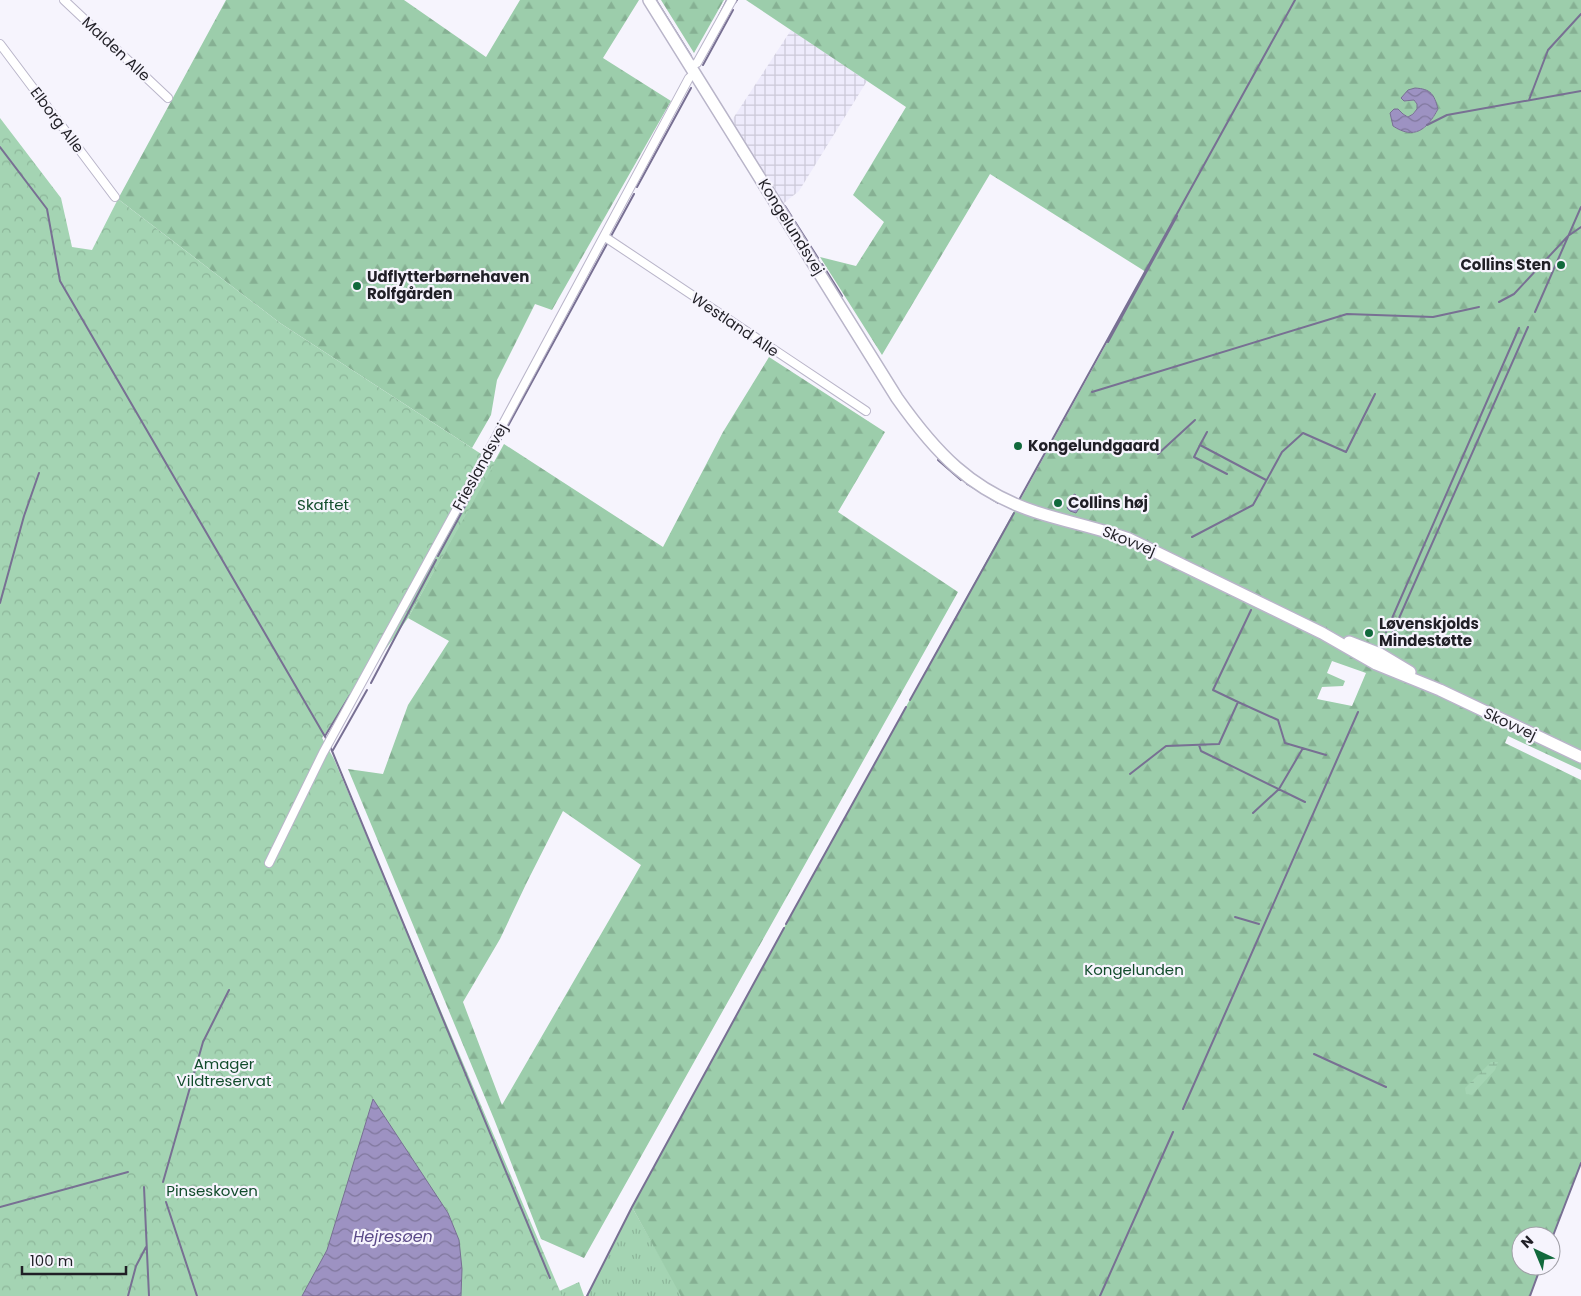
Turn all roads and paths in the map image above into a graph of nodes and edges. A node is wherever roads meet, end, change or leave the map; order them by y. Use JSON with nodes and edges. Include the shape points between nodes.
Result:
{"nodes":[{"id":1,"x":64,"y":0,"type":"edge"},
{"id":2,"x":649,"y":0,"type":"edge"},
{"id":3,"x":732,"y":0,"type":"edge"},
{"id":4,"x":0,"y":44,"type":"edge"},
{"id":5,"x":693,"y":70,"type":"junction"},
{"id":6,"x":168,"y":98,"type":"dead end"},
{"id":7,"x":115,"y":197,"type":"dead end"},
{"id":8,"x":605,"y":237,"type":"junction"},
{"id":9,"x":866,"y":412,"type":"dead end"},
{"id":10,"x":938,"y":451,"type":"joint"},
{"id":11,"x":1581,"y":757,"type":"edge"},
{"id":12,"x":269,"y":863,"type":"dead end"}],
"edges":[{"from":1,"to":6,"type":"street","name":"Malden Alle"},
{"from":2,"to":5,"type":"street","name":"Kongelundsvej"},
{"from":3,"to":5,"type":"street","name":"Frieslandsvej"},
{"from":4,"to":7,"type":"street","name":"Elborg Alle"},
{"from":5,"to":8,"type":"street","name":"Frieslandsvej"},
{"from":5,"to":10,"type":"street","name":"Kongelundsvej","via":[[897,398]]},
{"from":8,"to":9,"type":"street","name":"Westland Alle"},
{"from":8,"to":12,"type":"street","name":"Frieslandsvej","via":[[323,754]]},
{"from":10,"to":11,"type":"street","name":"Skovvej","via":[[984,488],[1008,501],[1128,539],[1322,633],[1380,654],[1440,690]]}]}
